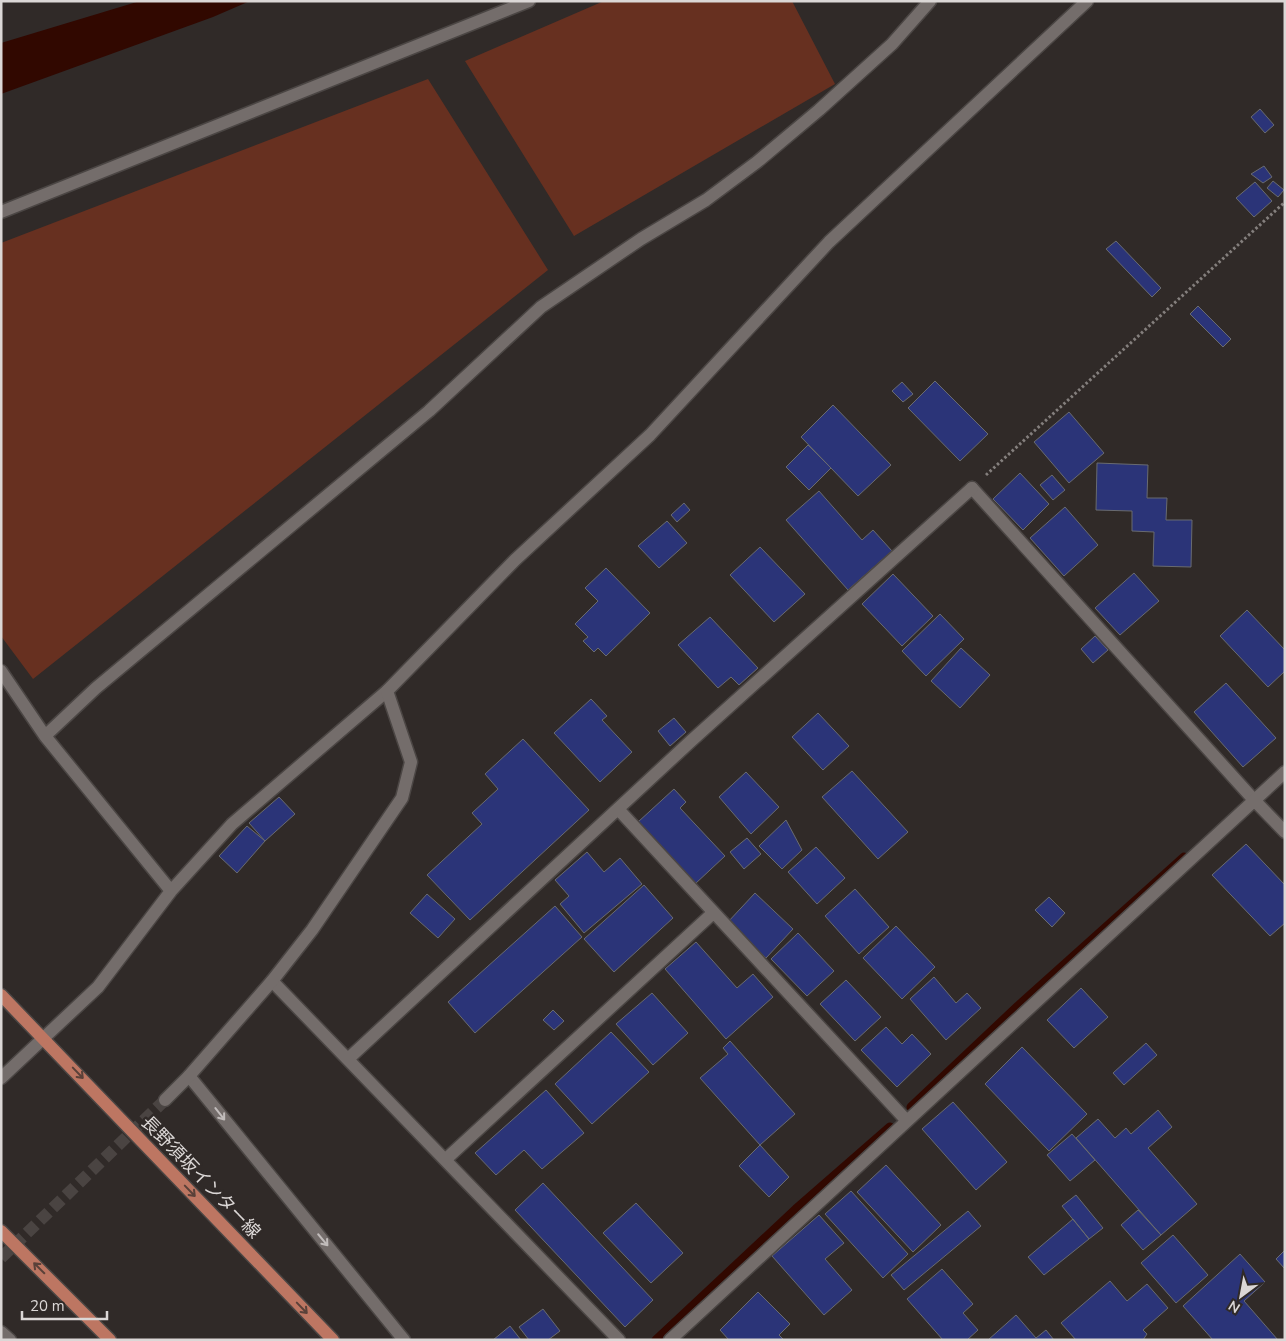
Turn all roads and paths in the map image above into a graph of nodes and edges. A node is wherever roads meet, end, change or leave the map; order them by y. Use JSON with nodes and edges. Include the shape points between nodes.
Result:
{"nodes":[{"id":1,"x":529,"y":1,"type":"edge"},
{"id":2,"x":930,"y":1,"type":"edge"},
{"id":3,"x":1087,"y":1,"type":"edge"},
{"id":4,"x":1285,"y":202,"type":"edge"},
{"id":5,"x":1,"y":212,"type":"edge"},
{"id":6,"x":972,"y":488,"type":"junction"},
{"id":7,"x":1,"y":671,"type":"edge"},
{"id":8,"x":387,"y":691,"type":"junction"},
{"id":9,"x":45,"y":736,"type":"junction"},
{"id":10,"x":1285,"y":772,"type":"edge"},
{"id":11,"x":1254,"y":800,"type":"junction"},
{"id":12,"x":618,"y":809,"type":"junction"},
{"id":13,"x":1285,"y":832,"type":"edge"},
{"id":14,"x":171,"y":891,"type":"junction"},
{"id":15,"x":713,"y":913,"type":"junction"},
{"id":16,"x":272,"y":981,"type":"junction"},
{"id":17,"x":1,"y":995,"type":"edge"},
{"id":18,"x":44,"y":1038,"type":"junction"},
{"id":19,"x":348,"y":1059,"type":"junction"},
{"id":20,"x":188,"y":1076,"type":"junction"},
{"id":21,"x":1,"y":1078,"type":"edge"},
{"id":22,"x":166,"y":1100,"type":"tunnel mouth"},
{"id":23,"x":907,"y":1121,"type":"junction"},
{"id":24,"x":445,"y":1160,"type":"junction"},
{"id":25,"x":1,"y":1231,"type":"edge"},
{"id":26,"x":1,"y":1332,"type":"edge"},
{"id":27,"x":10,"y":1340,"type":"edge"},
{"id":28,"x":110,"y":1340,"type":"edge"},
{"id":29,"x":333,"y":1340,"type":"edge"},
{"id":30,"x":404,"y":1340,"type":"edge"},
{"id":31,"x":619,"y":1340,"type":"edge"},
{"id":32,"x":670,"y":1340,"type":"edge"}],
"edges":[{"from":1,"to":5,"type":"street"},
{"from":2,"to":9,"type":"street","via":[[892,44],[757,162],[706,200],[641,239],[541,307],[429,411],[103,682]]},
{"from":3,"to":8,"type":"street","via":[[829,242],[650,435],[515,560]]},
{"from":4,"to":6,"type":"path"},
{"from":6,"to":11,"type":"street"},
{"from":6,"to":12,"type":"street"},
{"from":7,"to":9,"type":"street"},
{"from":8,"to":14,"type":"street","via":[[232,824]]},
{"from":8,"to":16,"type":"street","via":[[410,762],[402,798],[312,930]]},
{"from":9,"to":14,"type":"street"},
{"from":10,"to":11,"type":"street"},
{"from":11,"to":13,"type":"street"},
{"from":11,"to":23,"type":"street"},
{"from":12,"to":15,"type":"street"},
{"from":12,"to":19,"type":"street"},
{"from":14,"to":18,"type":"street","via":[[98,987]]},
{"from":15,"to":23,"type":"street"},
{"from":15,"to":24,"type":"street"},
{"from":16,"to":19,"type":"street"},
{"from":16,"to":20,"type":"street"},
{"from":17,"to":18,"type":"main road","name":"長野須坂インター線"},
{"from":18,"to":21,"type":"street"},
{"from":18,"to":29,"type":"main road","name":"長野須坂インター線","one_way":true},
{"from":19,"to":24,"type":"street"},
{"from":20,"to":22,"type":"street"},
{"from":20,"to":30,"type":"street","one_way":true},
{"from":23,"to":32,"type":"street"},
{"from":24,"to":31,"type":"street"},
{"from":28,"to":25,"type":"main road","one_way":true},
{"from":26,"to":27,"type":"street"}]}
